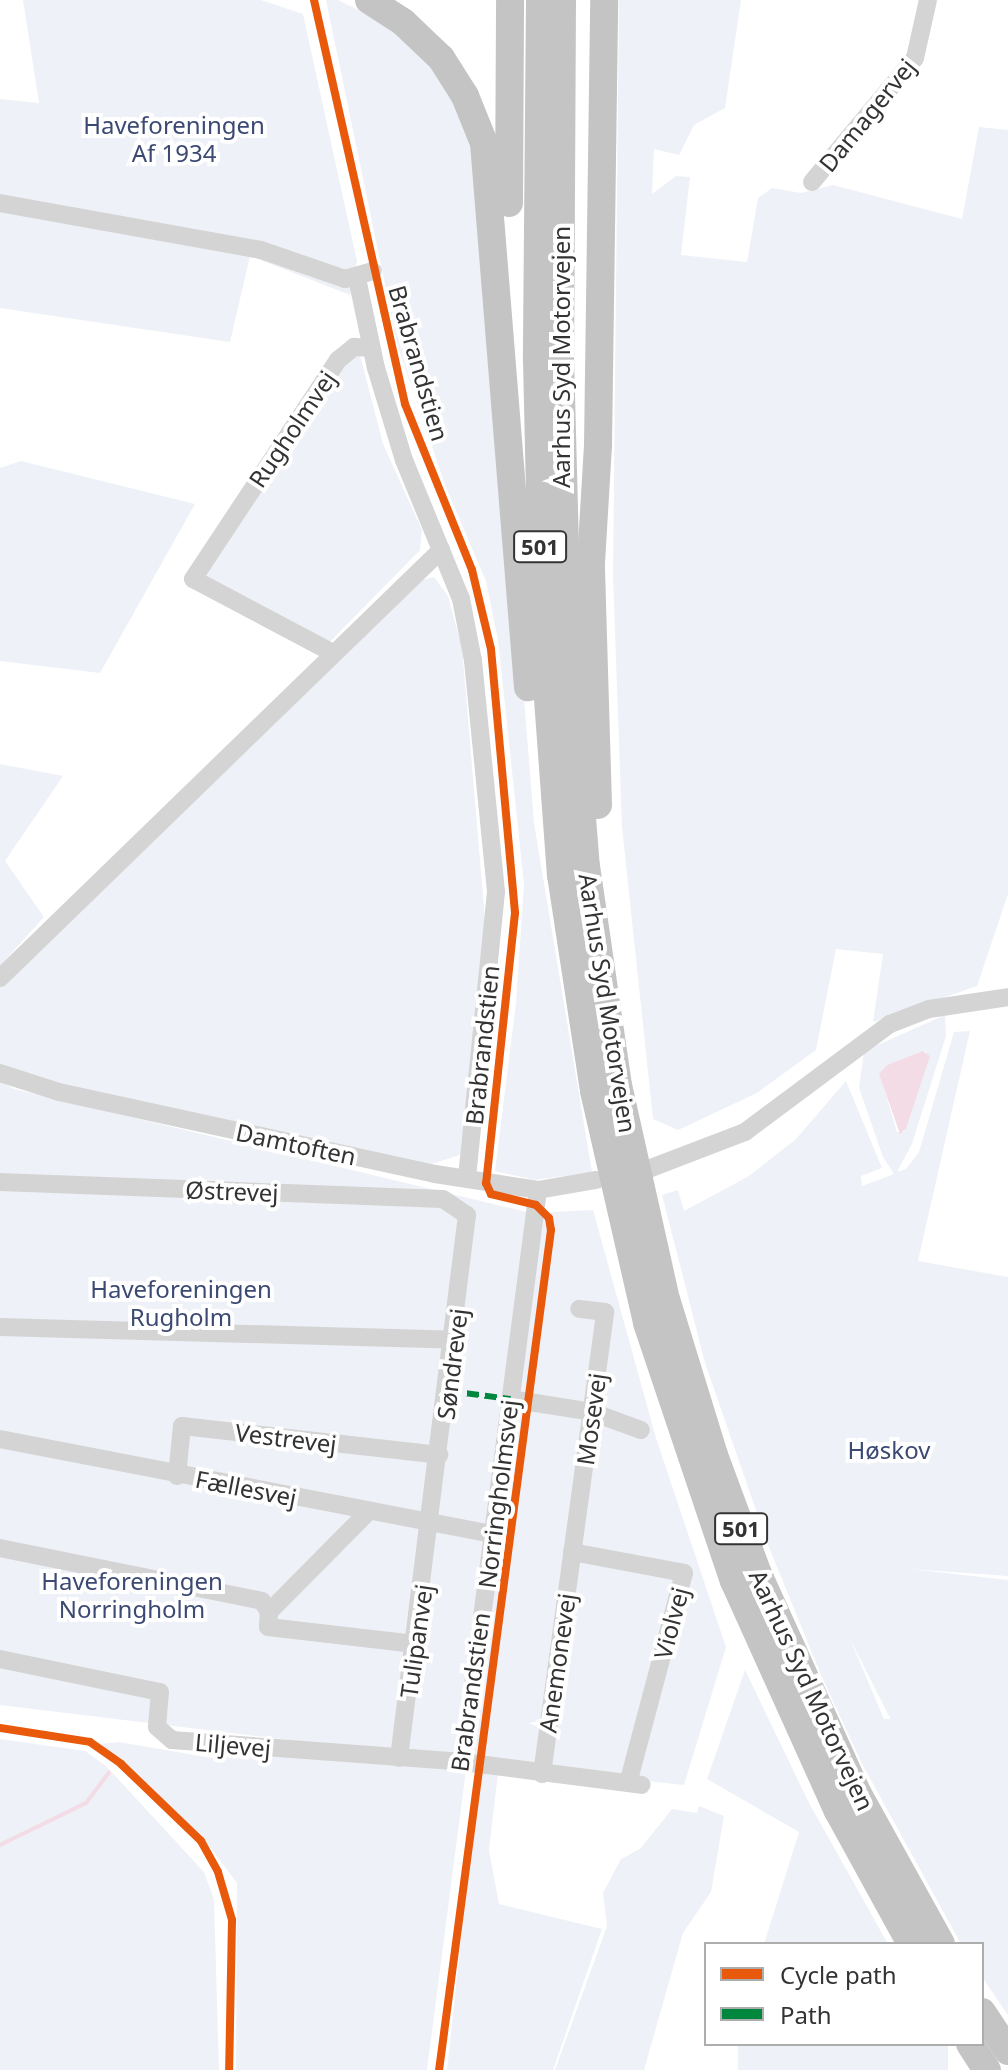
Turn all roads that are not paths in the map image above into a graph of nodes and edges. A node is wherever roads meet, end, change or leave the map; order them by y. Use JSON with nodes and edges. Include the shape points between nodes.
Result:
{"nodes":[{"id":1,"x":369,"y":0,"type":"edge"},
{"id":2,"x":510,"y":0,"type":"edge"},
{"id":3,"x":540,"y":0,"type":"edge"},
{"id":4,"x":562,"y":0,"type":"edge"},
{"id":5,"x":592,"y":0,"type":"edge"},
{"id":6,"x":604,"y":0,"type":"edge"},
{"id":7,"x":928,"y":0,"type":"edge"},
{"id":8,"x":599,"y":145,"type":"junction"},
{"id":9,"x":812,"y":182,"type":"dead end"},
{"id":10,"x":0,"y":203,"type":"edge"},
{"id":11,"x":371,"y":348,"type":"junction"},
{"id":12,"x":514,"y":514,"type":"junction"},
{"id":13,"x":441,"y":550,"type":"junction"},
{"id":14,"x":331,"y":652,"type":"junction"},
{"id":15,"x":0,"y":978,"type":"edge"},
{"id":16,"x":1008,"y":997,"type":"edge"},
{"id":17,"x":0,"y":1073,"type":"edge"},
{"id":18,"x":606,"y":1088,"type":"junction"},
{"id":19,"x":651,"y":1168,"type":"dead end"},
{"id":20,"x":467,"y":1179,"type":"junction"},
{"id":21,"x":596,"y":1180,"type":"dead end"},
{"id":22,"x":0,"y":1182,"type":"edge"},
{"id":23,"x":538,"y":1190,"type":"junction"},
{"id":24,"x":461,"y":1208,"type":"joint"},
{"id":25,"x":579,"y":1309,"type":"dead end"},
{"id":26,"x":0,"y":1327,"type":"edge"},
{"id":27,"x":455,"y":1340,"type":"junction"},
{"id":28,"x":510,"y":1399,"type":"junction"},
{"id":29,"x":592,"y":1412,"type":"junction"},
{"id":30,"x":641,"y":1430,"type":"dead end"},
{"id":31,"x":0,"y":1439,"type":"edge"},
{"id":32,"x":439,"y":1455,"type":"junction"},
{"id":33,"x":177,"y":1476,"type":"junction"},
{"id":34,"x":369,"y":1511,"type":"junction"},
{"id":35,"x":432,"y":1523,"type":"junction"},
{"id":36,"x":492,"y":1534,"type":"junction"},
{"id":37,"x":0,"y":1548,"type":"edge"},
{"id":38,"x":572,"y":1552,"type":"junction"},
{"id":39,"x":268,"y":1620,"type":"junction"},
{"id":40,"x":415,"y":1644,"type":"junction"},
{"id":41,"x":0,"y":1659,"type":"edge"},
{"id":42,"x":399,"y":1758,"type":"junction"},
{"id":43,"x":463,"y":1762,"type":"junction"},
{"id":44,"x":542,"y":1774,"type":"junction"},
{"id":45,"x":910,"y":1942,"type":"edge"},
{"id":46,"x":940,"y":1942,"type":"edge"},
{"id":47,"x":984,"y":2015,"type":"edge"},
{"id":48,"x":971,"y":2046,"type":"edge"},
{"id":49,"x":1008,"y":2051,"type":"edge"},
{"id":50,"x":987,"y":2070,"type":"edge"}],
"edges":[{"from":1,"to":12,"type":"highway","via":[[403,22],[441,58],[465,96],[484,143]]},
{"from":2,"to":12,"type":"highway"},
{"from":3,"to":18,"type":"highway","name":"Aarhus Syd Motorvejen","number":"501","via":[[537,375],[543,631],[561,875]]},
{"from":4,"to":18,"type":"highway","name":"Aarhus Syd Motorvejen","number":"501","via":[[560,356],[567,627]]},
{"from":5,"to":8,"type":"highway"},
{"from":6,"to":8,"type":"highway"},
{"from":7,"to":9,"type":"street","name":"Damagervej","via":[[915,58]]},
{"from":8,"to":18,"type":"highway","via":[[598,446],[591,563]]},
{"from":10,"to":11,"type":"street","via":[[261,250],[330,275],[365,275]]},
{"from":11,"to":13,"type":"street","via":[[404,460]]},
{"from":11,"to":14,"type":"street","name":"Rugholmvej","via":[[354,347],[338,360],[193,579]]},
{"from":12,"to":18,"type":"highway","via":[[548,857]]},
{"from":13,"to":14,"type":"street"},
{"from":13,"to":20,"type":"street","via":[[461,599],[473,661],[496,892]]},
{"from":14,"to":15,"type":"street"},
{"from":16,"to":19,"type":"street","via":[[929,1009],[890,1024],[745,1132]]},
{"from":17,"to":20,"type":"street","name":"Damtoften","via":[[59,1092]]},
{"from":18,"to":45,"type":"highway","name":"Aarhus Syd Motorvejen","number":"501","via":[[647,1323],[734,1581],[838,1811]]},
{"from":18,"to":46,"type":"highway","name":"Aarhus Syd Motorvejen","number":"501","via":[[666,1299],[752,1559],[858,1794]]},
{"from":20,"to":23,"type":"street","name":"Damtoften"},
{"from":21,"to":23,"type":"street","name":"Damtoften"},
{"from":22,"to":24,"type":"street","name":"Østrevej","via":[[443,1199]]},
{"from":23,"to":28,"type":"street","name":"Norringholmsvej"},
{"from":24,"to":27,"type":"street","name":"Søndrevej","via":[[470,1223]]},
{"from":25,"to":29,"type":"street","name":"Mosevej","via":[[605,1312]]},
{"from":26,"to":27,"type":"street"},
{"from":27,"to":32,"type":"street","name":"Søndrevej"},
{"from":28,"to":29,"type":"street"},
{"from":28,"to":36,"type":"street","name":"Norringholmsvej"},
{"from":29,"to":30,"type":"street"},
{"from":29,"to":38,"type":"street","name":"Mosevej"},
{"from":31,"to":33,"type":"street","name":"Fællesvej"},
{"from":32,"to":33,"type":"street","name":"Vestrevej","via":[[182,1426]]},
{"from":32,"to":35,"type":"street","name":"Søndrevej"},
{"from":33,"to":34,"type":"street","name":"Fællesvej"},
{"from":34,"to":35,"type":"street","name":"Fællesvej"},
{"from":34,"to":39,"type":"street"},
{"from":35,"to":36,"type":"street","name":"Fællesvej"},
{"from":35,"to":40,"type":"street","name":"Tulipanvej"},
{"from":36,"to":43,"type":"street","name":"Norringholmsvej"},
{"from":37,"to":39,"type":"street","via":[[262,1601]]},
{"from":38,"to":44,"type":"street","name":"Anemonevej"},
{"from":38,"to":44,"type":"street","name":"Violvej","via":[[684,1573],[635,1784]]},
{"from":39,"to":40,"type":"street"},
{"from":40,"to":42,"type":"street","name":"Tulipanvej"},
{"from":41,"to":42,"type":"street","name":"Liljevej","via":[[160,1692],[157,1727],[172,1740]]},
{"from":42,"to":43,"type":"street","name":"Liljevej"},
{"from":43,"to":44,"type":"street"},
{"from":47,"to":49,"type":"highway"},
{"from":48,"to":50,"type":"highway"}]}
